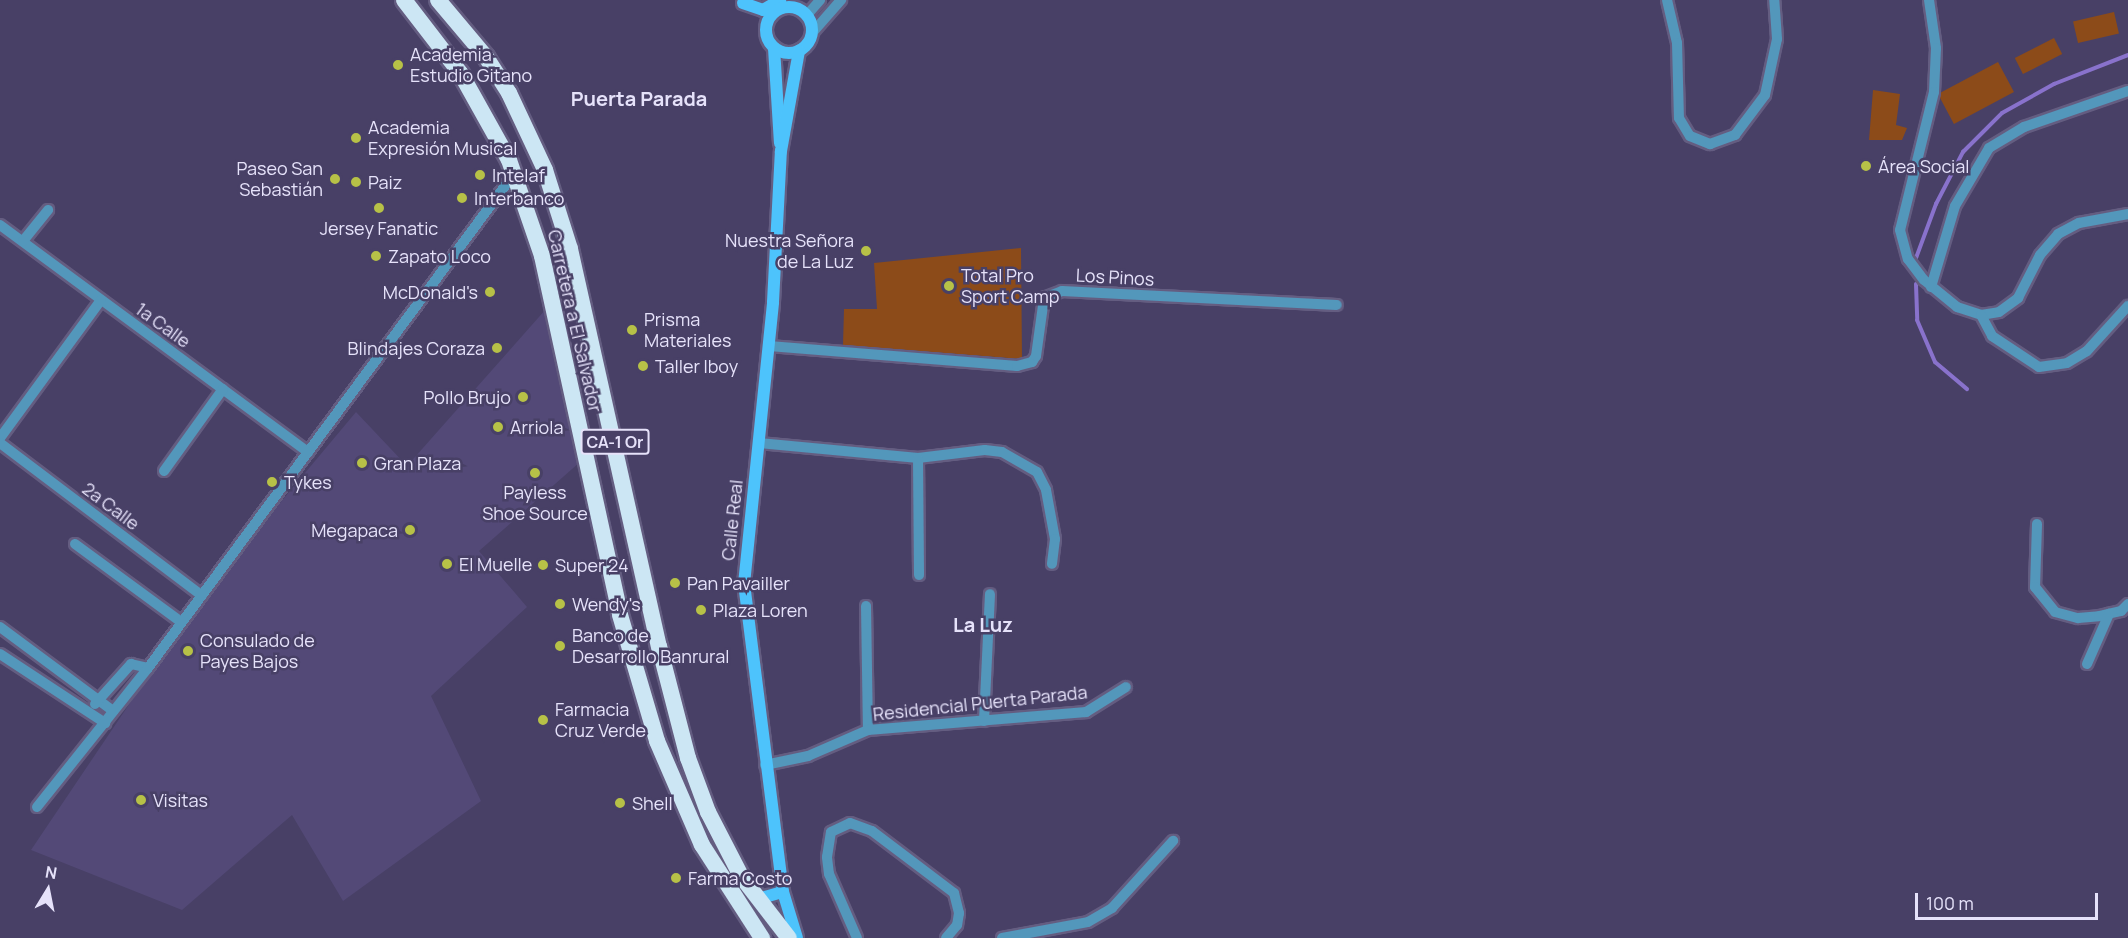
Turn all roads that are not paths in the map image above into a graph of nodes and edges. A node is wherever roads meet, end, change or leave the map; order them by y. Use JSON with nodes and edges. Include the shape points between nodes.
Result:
{"nodes":[{"id":1,"x":404,"y":0,"type":"edge"},
{"id":2,"x":438,"y":0,"type":"edge"},
{"id":3,"x":820,"y":0,"type":"edge"},
{"id":4,"x":841,"y":0,"type":"edge"},
{"id":5,"x":1667,"y":0,"type":"edge"},
{"id":6,"x":1774,"y":0,"type":"edge"},
{"id":7,"x":1929,"y":0,"type":"edge"},
{"id":8,"x":742,"y":1,"type":"edge"},
{"id":9,"x":784,"y":3,"type":"edge"},
{"id":10,"x":803,"y":8,"type":"edge"},
{"id":11,"x":767,"y":26,"type":"junction"},
{"id":12,"x":813,"y":32,"type":"junction"},
{"id":13,"x":774,"y":48,"type":"junction"},
{"id":14,"x":799,"y":51,"type":"junction"},
{"id":15,"x":2128,"y":91,"type":"edge"},
{"id":16,"x":781,"y":151,"type":"junction"},
{"id":17,"x":514,"y":174,"type":"junction"},
{"id":18,"x":48,"y":210,"type":"dead end"},
{"id":19,"x":2128,"y":214,"type":"edge"},
{"id":20,"x":0,"y":225,"type":"edge"},
{"id":21,"x":23,"y":241,"type":"junction"},
{"id":22,"x":1931,"y":287,"type":"junction"},
{"id":23,"x":101,"y":300,"type":"junction"},
{"id":24,"x":1337,"y":305,"type":"dead end"},
{"id":25,"x":2128,"y":306,"type":"edge"},
{"id":26,"x":1981,"y":315,"type":"junction"},
{"id":27,"x":769,"y":346,"type":"junction"},
{"id":28,"x":223,"y":389,"type":"junction"},
{"id":29,"x":0,"y":438,"type":"edge"},
{"id":30,"x":0,"y":443,"type":"edge"},
{"id":31,"x":759,"y":443,"type":"junction"},
{"id":32,"x":308,"y":452,"type":"junction"},
{"id":33,"x":918,"y":458,"type":"junction"},
{"id":34,"x":164,"y":471,"type":"dead end"},
{"id":35,"x":2037,"y":524,"type":"dead end"},
{"id":36,"x":75,"y":544,"type":"dead end"},
{"id":37,"x":1052,"y":564,"type":"dead end"},
{"id":38,"x":919,"y":575,"type":"dead end"},
{"id":39,"x":990,"y":594,"type":"dead end"},
{"id":40,"x":202,"y":596,"type":"junction"},
{"id":41,"x":2128,"y":604,"type":"edge"},
{"id":42,"x":866,"y":606,"type":"dead end"},
{"id":43,"x":2109,"y":614,"type":"junction"},
{"id":44,"x":181,"y":622,"type":"junction"},
{"id":45,"x":0,"y":627,"type":"edge"},
{"id":46,"x":0,"y":654,"type":"edge"},
{"id":47,"x":2087,"y":664,"type":"dead end"},
{"id":48,"x":148,"y":668,"type":"junction"},
{"id":49,"x":1126,"y":687,"type":"dead end"},
{"id":50,"x":98,"y":700,"type":"junction"},
{"id":51,"x":113,"y":711,"type":"junction"},
{"id":52,"x":89,"y":712,"type":"junction"},
{"id":53,"x":984,"y":721,"type":"junction"},
{"id":54,"x":105,"y":723,"type":"junction"},
{"id":55,"x":868,"y":730,"type":"junction"},
{"id":56,"x":765,"y":765,"type":"junction"},
{"id":57,"x":37,"y":807,"type":"dead end"},
{"id":58,"x":1173,"y":841,"type":"dead end"},
{"id":59,"x":783,"y":891,"type":"junction"},
{"id":60,"x":758,"y":899,"type":"junction"},
{"id":61,"x":762,"y":938,"type":"edge"},
{"id":62,"x":789,"y":938,"type":"edge"},
{"id":63,"x":797,"y":938,"type":"edge"},
{"id":64,"x":857,"y":938,"type":"edge"},
{"id":65,"x":946,"y":938,"type":"edge"},
{"id":66,"x":1002,"y":938,"type":"edge"}],
"edges":[{"from":1,"to":17,"type":"highway","name":"Carretera a El Salvador","number":"CA-1 Or","via":[[482,106]]},
{"from":2,"to":60,"type":"highway","name":"Carretera a El Salvador","number":"CA-1 Or","via":[[486,57],[509,93],[545,170],[572,257],[682,736],[708,812],[741,876]]},
{"from":3,"to":10,"type":"street"},
{"from":4,"to":12,"type":"street"},
{"from":5,"to":6,"type":"street","via":[[1677,43],[1679,118],[1690,136],[1710,144],[1735,135],[1765,95],[1776,39]]},
{"from":7,"to":22,"type":"street","via":[[1936,48],[1934,92],[1900,230],[1908,259]]},
{"from":8,"to":9,"type":"main road","via":[[763,10]]},
{"from":8,"to":11,"type":"main road"},
{"from":9,"to":10,"type":"main road"},
{"from":9,"to":11,"type":"main road"},
{"from":10,"to":12,"type":"main road"},
{"from":11,"to":13,"type":"main road","via":[[767,38]]},
{"from":12,"to":14,"type":"main road","via":[[809,44]]},
{"from":13,"to":14,"type":"main road","via":[[787,53]]},
{"from":13,"to":16,"type":"main road","name":"Calle Real"},
{"from":14,"to":16,"type":"main road","name":"Calle Real"},
{"from":15,"to":22,"type":"street","via":[[2024,127],[1989,148],[1955,206]]},
{"from":16,"to":27,"type":"main road","name":"Calle Real"},
{"from":17,"to":32,"type":"street"},
{"from":17,"to":61,"type":"highway","name":"Carretera a El Salvador","number":"CA-1 Or","via":[[545,270],[620,615],[650,721],[691,824],[725,885]]},
{"from":18,"to":21,"type":"street"},
{"from":19,"to":26,"type":"street","via":[[2079,223],[2058,234],[2040,255],[2010,306]]},
{"from":20,"to":21,"type":"street","name":"1a Calle"},
{"from":21,"to":23,"type":"street","name":"1a Calle"},
{"from":22,"to":26,"type":"street","via":[[1957,307]]},
{"from":23,"to":28,"type":"street","name":"1a Calle"},
{"from":23,"to":29,"type":"street"},
{"from":24,"to":27,"type":"street","name":"Los Pinos","via":[[1062,291],[1044,298],[1036,356],[1032,362],[1017,366]]},
{"from":25,"to":26,"type":"street","via":[[2087,351],[2067,363],[2039,367],[1992,336]]},
{"from":27,"to":31,"type":"main road","name":"Calle Real"},
{"from":28,"to":32,"type":"street","name":"1a Calle"},
{"from":28,"to":34,"type":"street"},
{"from":30,"to":40,"type":"street","name":"2a Calle"},
{"from":31,"to":33,"type":"street"},
{"from":31,"to":56,"type":"main road","name":"Calle Real","via":[[744,584]]},
{"from":32,"to":40,"type":"street"},
{"from":33,"to":37,"type":"street","via":[[985,450],[1002,452],[1037,472],[1052,510]]},
{"from":33,"to":38,"type":"street"},
{"from":35,"to":43,"type":"street","via":[[2035,587],[2055,612],[2078,618]]},
{"from":36,"to":44,"type":"street"},
{"from":39,"to":53,"type":"street"},
{"from":40,"to":44,"type":"street"},
{"from":41,"to":43,"type":"street"},
{"from":42,"to":55,"type":"street"},
{"from":43,"to":47,"type":"street"},
{"from":44,"to":48,"type":"street"},
{"from":45,"to":50,"type":"street"},
{"from":46,"to":52,"type":"street"},
{"from":48,"to":50,"type":"street","via":[[131,664]]},
{"from":48,"to":51,"type":"street"},
{"from":49,"to":53,"type":"street","name":"Residencial Puerta Parada","via":[[1086,712]]},
{"from":50,"to":51,"type":"street"},
{"from":50,"to":52,"type":"street"},
{"from":51,"to":54,"type":"street"},
{"from":52,"to":54,"type":"street"},
{"from":53,"to":55,"type":"street","name":"Residencial Puerta Parada"},
{"from":54,"to":57,"type":"street"},
{"from":55,"to":56,"type":"street","name":"Residencial Puerta Parada","via":[[816,753]]},
{"from":56,"to":59,"type":"main road","name":"Calle Real"},
{"from":58,"to":66,"type":"street","via":[[1112,908],[1088,922]]},
{"from":59,"to":60,"type":"main road"},
{"from":59,"to":63,"type":"main road","name":"Calle Real"},
{"from":60,"to":62,"type":"highway","name":"Carretera a El Salvador","number":"CA-1 Or"},
{"from":64,"to":65,"type":"street","via":[[829,874],[826,844],[831,832],[850,824],[872,831],[954,893],[959,913],[957,925]]}]}
